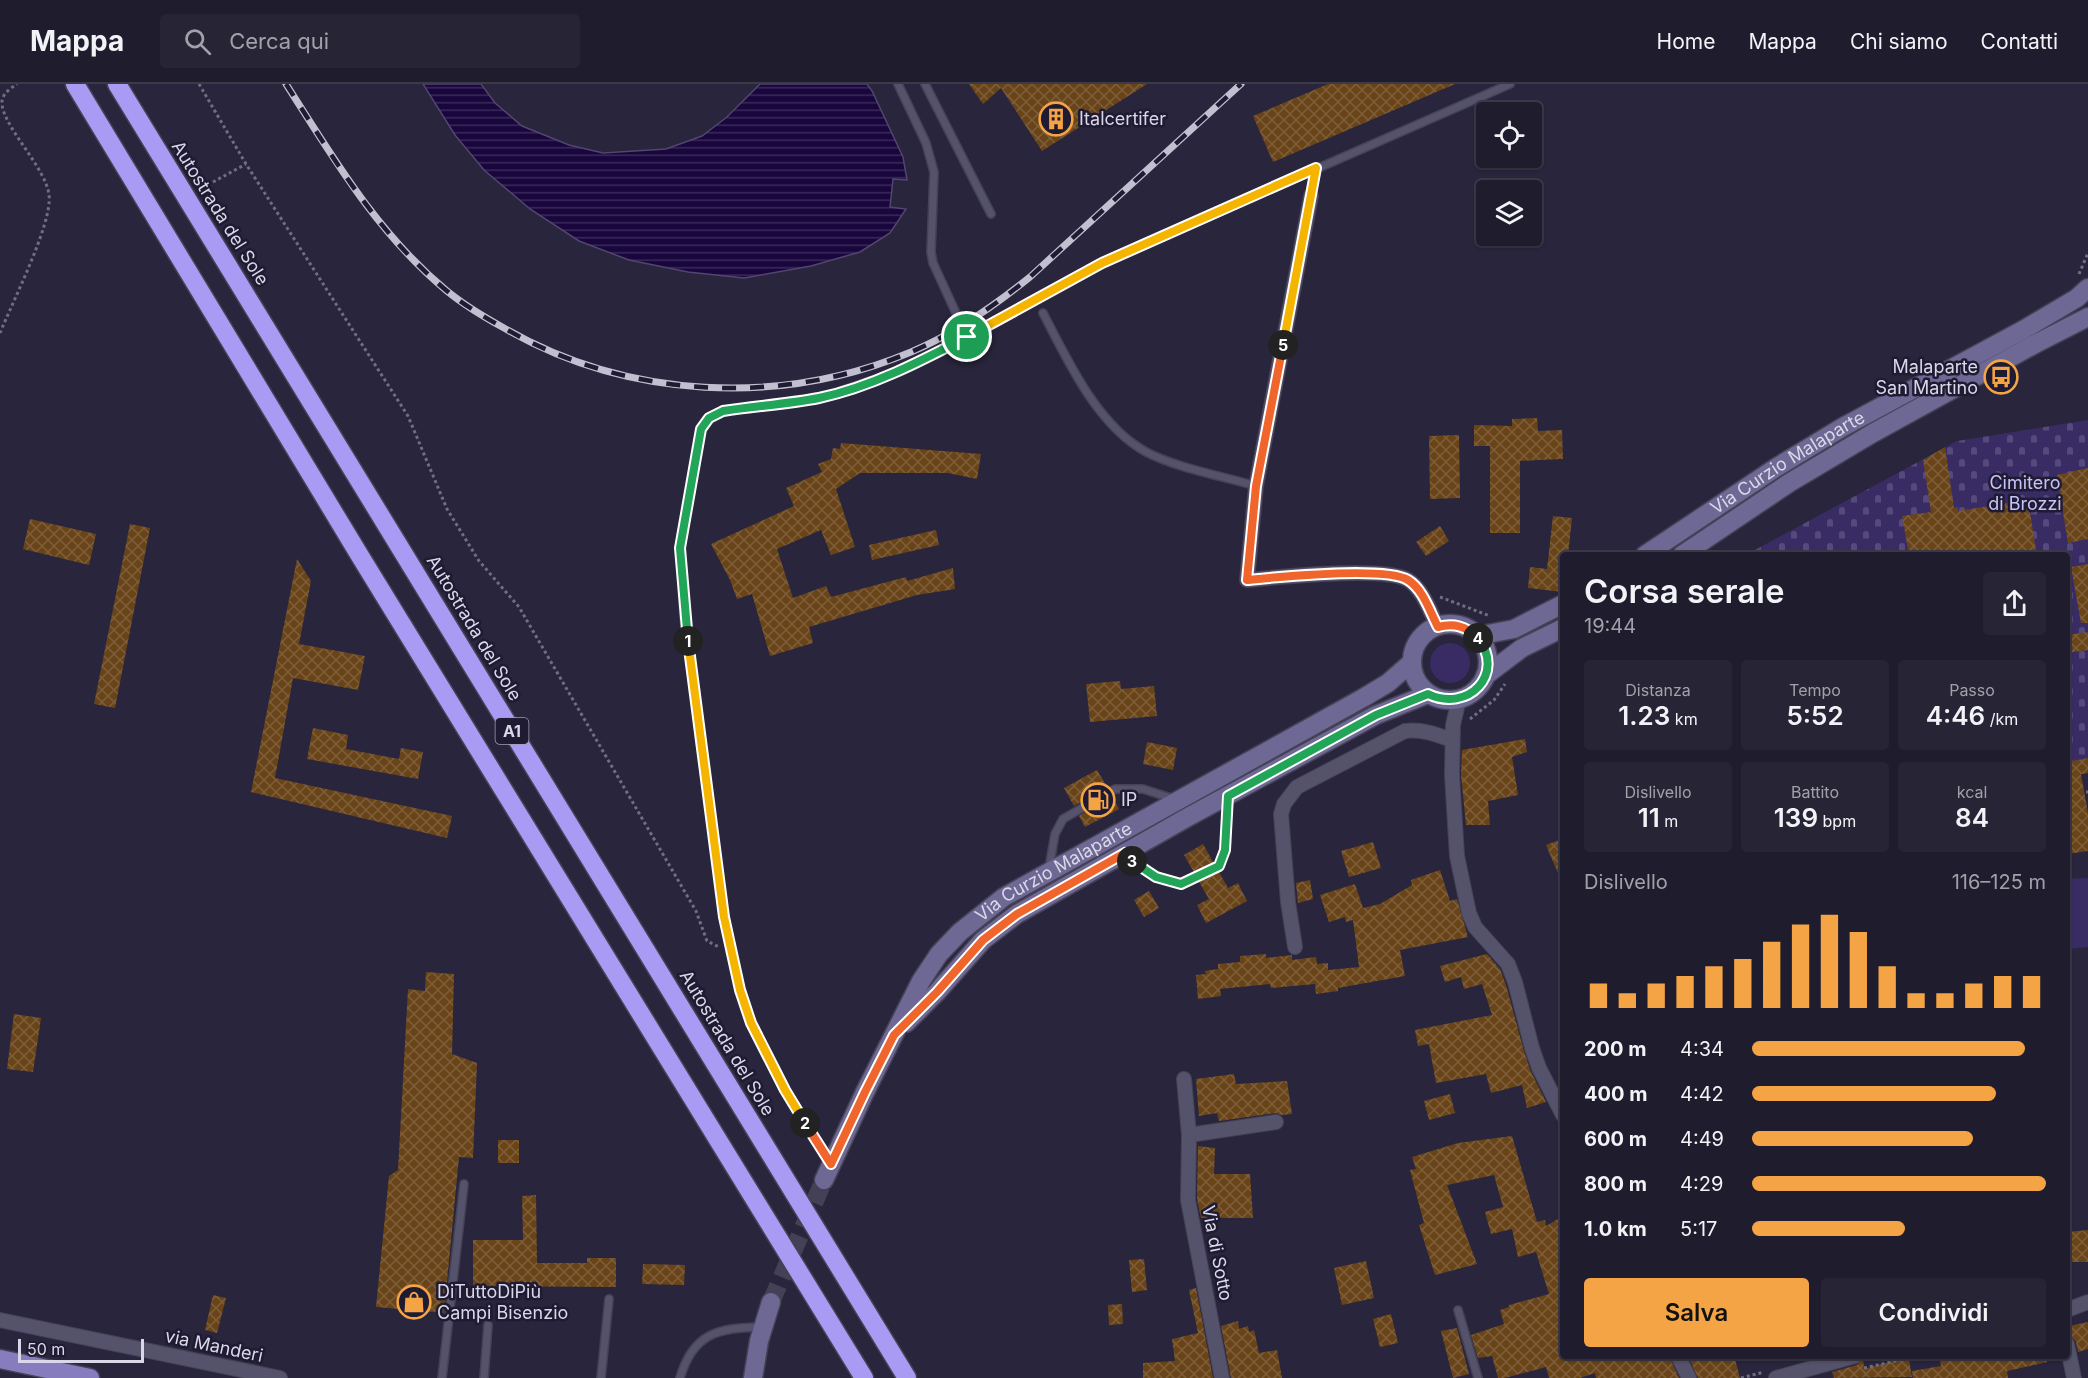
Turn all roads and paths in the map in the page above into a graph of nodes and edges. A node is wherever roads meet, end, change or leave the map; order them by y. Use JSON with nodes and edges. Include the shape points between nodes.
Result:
{"nodes":[{"id":1,"x":17,"y":84,"type":"edge"},
{"id":2,"x":75,"y":84,"type":"edge"},
{"id":3,"x":117,"y":84,"type":"edge"},
{"id":4,"x":199,"y":84,"type":"edge"},
{"id":5,"x":898,"y":84,"type":"edge"},
{"id":6,"x":925,"y":84,"type":"edge"},
{"id":7,"x":1510,"y":84,"type":"edge"},
{"id":8,"x":246,"y":164,"type":"junction"},
{"id":9,"x":1316,"y":168,"type":"junction"},
{"id":10,"x":213,"y":182,"type":"dead end"},
{"id":11,"x":1311,"y":196,"type":"joint"},
{"id":12,"x":991,"y":214,"type":"dead end"},
{"id":13,"x":2088,"y":288,"type":"edge"},
{"id":14,"x":1043,"y":313,"type":"dead end"},
{"id":15,"x":2088,"y":317,"type":"edge"},
{"id":16,"x":0,"y":333,"type":"edge"},
{"id":17,"x":967,"y":337,"type":"junction"},
{"id":18,"x":1256,"y":486,"type":"junction"},
{"id":19,"x":1649,"y":552,"type":"edge"},
{"id":20,"x":1686,"y":552,"type":"edge"},
{"id":21,"x":1437,"y":596,"type":"dead end"},
{"id":22,"x":1560,"y":606,"type":"edge"},
{"id":23,"x":1494,"y":617,"type":"dead end"},
{"id":24,"x":1438,"y":627,"type":"junction"},
{"id":25,"x":1560,"y":629,"type":"edge"},
{"id":26,"x":1477,"y":636,"type":"junction"},
{"id":27,"x":1412,"y":662,"type":"junction"},
{"id":28,"x":1485,"y":676,"type":"junction"},
{"id":29,"x":1505,"y":683,"type":"dead end"},
{"id":30,"x":1428,"y":694,"type":"junction"},
{"id":31,"x":1459,"y":699,"type":"junction"},
{"id":32,"x":1464,"y":722,"type":"dead end"},
{"id":33,"x":1451,"y":740,"type":"junction"},
{"id":34,"x":1228,"y":796,"type":"junction"},
{"id":35,"x":1179,"y":800,"type":"junction"},
{"id":36,"x":1125,"y":853,"type":"junction"},
{"id":37,"x":1048,"y":873,"type":"junction"},
{"id":38,"x":1295,"y":947,"type":"dead end"},
{"id":39,"x":732,"y":954,"type":"junction"},
{"id":40,"x":894,"y":1035,"type":"junction"},
{"id":41,"x":1184,"y":1079,"type":"dead end"},
{"id":42,"x":1560,"y":1109,"type":"edge"},
{"id":43,"x":1276,"y":1122,"type":"dead end"},
{"id":44,"x":1189,"y":1135,"type":"junction"},
{"id":45,"x":828,"y":1172,"type":"joint"},
{"id":46,"x":464,"y":1184,"type":"dead end"},
{"id":47,"x":609,"y":1299,"type":"dead end"},
{"id":48,"x":771,"y":1302,"type":"tunnel mouth"},
{"id":49,"x":2088,"y":1302,"type":"edge"},
{"id":50,"x":2070,"y":1309,"type":"edge"},
{"id":51,"x":1458,"y":1310,"type":"dead end"},
{"id":52,"x":0,"y":1320,"type":"edge"},
{"id":53,"x":488,"y":1325,"type":"dead end"},
{"id":54,"x":763,"y":1327,"type":"junction"},
{"id":55,"x":0,"y":1359,"type":"edge"},
{"id":56,"x":1680,"y":1359,"type":"edge"},
{"id":57,"x":1888,"y":1359,"type":"edge"},
{"id":58,"x":2070,"y":1359,"type":"edge"},
{"id":59,"x":1859,"y":1362,"type":"edge"},
{"id":60,"x":90,"y":1378,"type":"edge"},
{"id":61,"x":280,"y":1378,"type":"edge"},
{"id":62,"x":442,"y":1378,"type":"edge"},
{"id":63,"x":484,"y":1378,"type":"edge"},
{"id":64,"x":602,"y":1378,"type":"edge"},
{"id":65,"x":680,"y":1378,"type":"edge"},
{"id":66,"x":753,"y":1378,"type":"edge"},
{"id":67,"x":864,"y":1378,"type":"edge"},
{"id":68,"x":907,"y":1378,"type":"edge"},
{"id":69,"x":1222,"y":1378,"type":"edge"},
{"id":70,"x":1478,"y":1378,"type":"edge"},
{"id":71,"x":1689,"y":1378,"type":"edge"},
{"id":72,"x":1776,"y":1378,"type":"edge"},
{"id":73,"x":2074,"y":1378,"type":"edge"}],
"edges":[{"from":1,"to":16,"type":"path","via":[[2,99],[4,112],[44,177],[50,196],[47,221]]},
{"from":2,"to":67,"type":"highway","number":"A1"},
{"from":3,"to":68,"type":"highway","name":"Autostrada del Sole","number":"A1"},
{"from":4,"to":8,"type":"path"},
{"from":5,"to":17,"type":"lane","via":[[926,143],[934,172],[931,252],[935,270]]},
{"from":6,"to":12,"type":"lane"},
{"from":7,"to":9,"type":"lane"},
{"from":8,"to":10,"type":"path"},
{"from":8,"to":39,"type":"path","via":[[408,416],[447,510],[479,561],[519,607],[696,911],[707,941]]},
{"from":9,"to":11,"type":"lane"},
{"from":9,"to":17,"type":"lane","via":[[1102,263]]},
{"from":11,"to":18,"type":"street"},
{"from":13,"to":19,"type":"street","name":"Via Curzio Malaparte","via":[[2032,325],[1777,466]]},
{"from":14,"to":18,"type":"lane","via":[[1079,379],[1127,440],[1177,464]]},
{"from":15,"to":20,"type":"street","name":"Via Curzio Malaparte","via":[[1873,433],[1789,483]]},
{"from":17,"to":39,"type":"lane","via":[[888,375],[820,398],[723,411],[709,418],[701,429],[680,548],[689,651]]},
{"from":18,"to":24,"type":"street","via":[[1247,580],[1396,575],[1414,584]]},
{"from":21,"to":23,"type":"path"},
{"from":22,"to":26,"type":"street","via":[[1514,629]]},
{"from":24,"to":26,"type":"street","via":[[1455,625]]},
{"from":24,"to":27,"type":"street","name":"Via Curzio Malaparte","via":[[1419,640]]},
{"from":25,"to":28,"type":"street","via":[[1522,648]]},
{"from":26,"to":28,"type":"street","via":[[1486,651]]},
{"from":27,"to":30,"type":"street","via":[[1416,679]]},
{"from":27,"to":35,"type":"street","name":"Via Curzio Malaparte","via":[[1363,698]]},
{"from":28,"to":31,"type":"street","via":[[1478,688]]},
{"from":29,"to":32,"type":"path","via":[[1494,700]]},
{"from":30,"to":31,"type":"street","via":[[1442,700]]},
{"from":30,"to":34,"type":"street","name":"Via Curzio Malaparte","via":[[1376,715]]},
{"from":31,"to":33,"type":"street"},
{"from":33,"to":38,"type":"street","via":[[1427,731],[1405,731],[1306,781],[1290,795],[1281,814]]},
{"from":33,"to":42,"type":"street","via":[[1457,856],[1469,913],[1475,927],[1508,964],[1539,1068]]},
{"from":34,"to":36,"type":"street","name":"Via Curzio Malaparte"},
{"from":34,"to":36,"type":"lane","via":[[1225,850],[1219,866],[1181,884],[1156,877]]},
{"from":35,"to":37,"type":"street","name":"Via Curzio Malaparte"},
{"from":35,"to":37,"type":"lane","via":[[1143,789],[1115,789],[1063,819],[1055,834]]},
{"from":36,"to":40,"type":"street","name":"Via Curzio Malaparte","via":[[1017,914],[983,940]]},
{"from":37,"to":40,"type":"street","name":"Via Curzio Malaparte","via":[[988,909],[939,954]]},
{"from":39,"to":45,"type":"lane","via":[[751,1023]]},
{"from":40,"to":45,"type":"street","name":"Via Curzio Malaparte"},
{"from":41,"to":44,"type":"street","name":"Via di Sotto"},
{"from":43,"to":44,"type":"street"},
{"from":44,"to":69,"type":"street","name":"Via di Sotto","via":[[1188,1200]]},
{"from":46,"to":62,"type":"lane"},
{"from":47,"to":64,"type":"lane"},
{"from":48,"to":54,"type":"street"},
{"from":49,"to":50,"type":"street"},
{"from":51,"to":70,"type":"lane"},
{"from":52,"to":61,"type":"street","name":"via Manderi"},
{"from":53,"to":63,"type":"lane"},
{"from":54,"to":65,"type":"lane","via":[[732,1328],[709,1335],[696,1345]]},
{"from":54,"to":66,"type":"street"},
{"from":55,"to":60,"type":"main road"},
{"from":56,"to":71,"type":"street"},
{"from":57,"to":59,"type":"path"},
{"from":58,"to":73,"type":"street"},
{"from":59,"to":72,"type":"street"}]}
